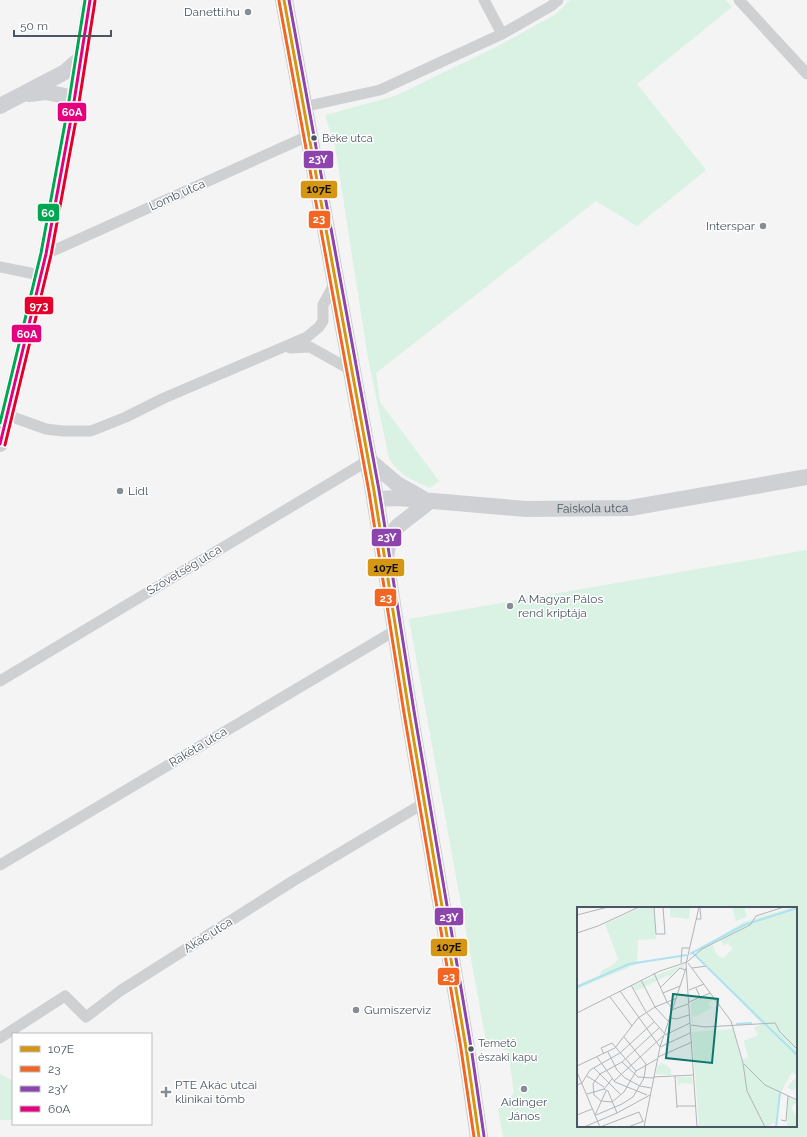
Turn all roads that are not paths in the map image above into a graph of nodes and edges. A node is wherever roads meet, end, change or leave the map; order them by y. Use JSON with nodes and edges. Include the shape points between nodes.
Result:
{"nodes":[{"id":1,"x":90,"y":0,"type":"edge"},
{"id":2,"x":284,"y":0,"type":"edge"},
{"id":3,"x":484,"y":0,"type":"edge"},
{"id":4,"x":558,"y":0,"type":"edge"},
{"id":5,"x":739,"y":0,"type":"edge"},
{"id":6,"x":502,"y":34,"type":"junction"},
{"id":7,"x":81,"y":58,"type":"junction"},
{"id":8,"x":807,"y":74,"type":"edge"},
{"id":9,"x":21,"y":95,"type":"junction"},
{"id":10,"x":0,"y":106,"type":"edge"},
{"id":11,"x":303,"y":107,"type":"junction"},
{"id":12,"x":73,"y":108,"type":"junction"},
{"id":13,"x":308,"y":136,"type":"junction"},
{"id":14,"x":46,"y":254,"type":"junction"},
{"id":15,"x":0,"y":267,"type":"edge"},
{"id":16,"x":40,"y":275,"type":"junction"},
{"id":17,"x":335,"y":283,"type":"junction"},
{"id":18,"x":262,"y":355,"type":"junction"},
{"id":19,"x":351,"y":370,"type":"junction"},
{"id":20,"x":7,"y":415,"type":"junction"},
{"id":21,"x":0,"y":444,"type":"edge"},
{"id":22,"x":368,"y":460,"type":"junction"},
{"id":23,"x":807,"y":477,"type":"edge"},
{"id":24,"x":376,"y":499,"type":"junction"},
{"id":25,"x":429,"y":502,"type":"junction"},
{"id":26,"x":385,"y":562,"type":"junction"},
{"id":27,"x":396,"y":630,"type":"junction"},
{"id":28,"x":0,"y":681,"type":"edge"},
{"id":29,"x":424,"y":803,"type":"junction"},
{"id":30,"x":0,"y":865,"type":"edge"},
{"id":31,"x":0,"y":1038,"type":"edge"},
{"id":32,"x":479,"y":1137,"type":"edge"}],
"edges":[{"from":1,"to":7,"type":"street"},
{"from":2,"to":11,"type":"main road"},
{"from":3,"to":6,"type":"street"},
{"from":4,"to":6,"type":"street"},
{"from":5,"to":8,"type":"street"},
{"from":6,"to":11,"type":"street","via":[[380,90]]},
{"from":7,"to":9,"type":"street","via":[[65,72]]},
{"from":7,"to":12,"type":"street"},
{"from":9,"to":10,"type":"street"},
{"from":9,"to":12,"type":"street","via":[[46,92],[64,96]]},
{"from":11,"to":13,"type":"main road"},
{"from":12,"to":14,"type":"street"},
{"from":13,"to":14,"type":"street","name":"Lomb utca"},
{"from":13,"to":17,"type":"main road"},
{"from":14,"to":16,"type":"street"},
{"from":15,"to":16,"type":"street"},
{"from":16,"to":20,"type":"street"},
{"from":17,"to":18,"type":"street","via":[[323,305],[323,321],[316,330],[307,337]]},
{"from":17,"to":19,"type":"main road"},
{"from":18,"to":19,"type":"street","via":[[284,349],[310,347]]},
{"from":18,"to":20,"type":"street","via":[[164,398],[126,418],[91,431],[46,429]]},
{"from":19,"to":22,"type":"main road"},
{"from":20,"to":21,"type":"street"},
{"from":22,"to":24,"type":"main road"},
{"from":22,"to":25,"type":"street","via":[[397,484]]},
{"from":22,"to":28,"type":"street","name":"Szövetség utca"},
{"from":23,"to":25,"type":"street","name":"Faiskola utca","via":[[630,508],[526,508]]},
{"from":24,"to":25,"type":"street","name":"Faiskola utca"},
{"from":24,"to":26,"type":"main road"},
{"from":25,"to":26,"type":"street","via":[[406,519],[389,538]]},
{"from":26,"to":27,"type":"main road"},
{"from":27,"to":29,"type":"main road"},
{"from":27,"to":30,"type":"street","name":"Rakéta utca"},
{"from":29,"to":31,"type":"street","name":"Akác utca","via":[[120,991],[86,1017],[64,996]]},
{"from":29,"to":32,"type":"main road"}]}
